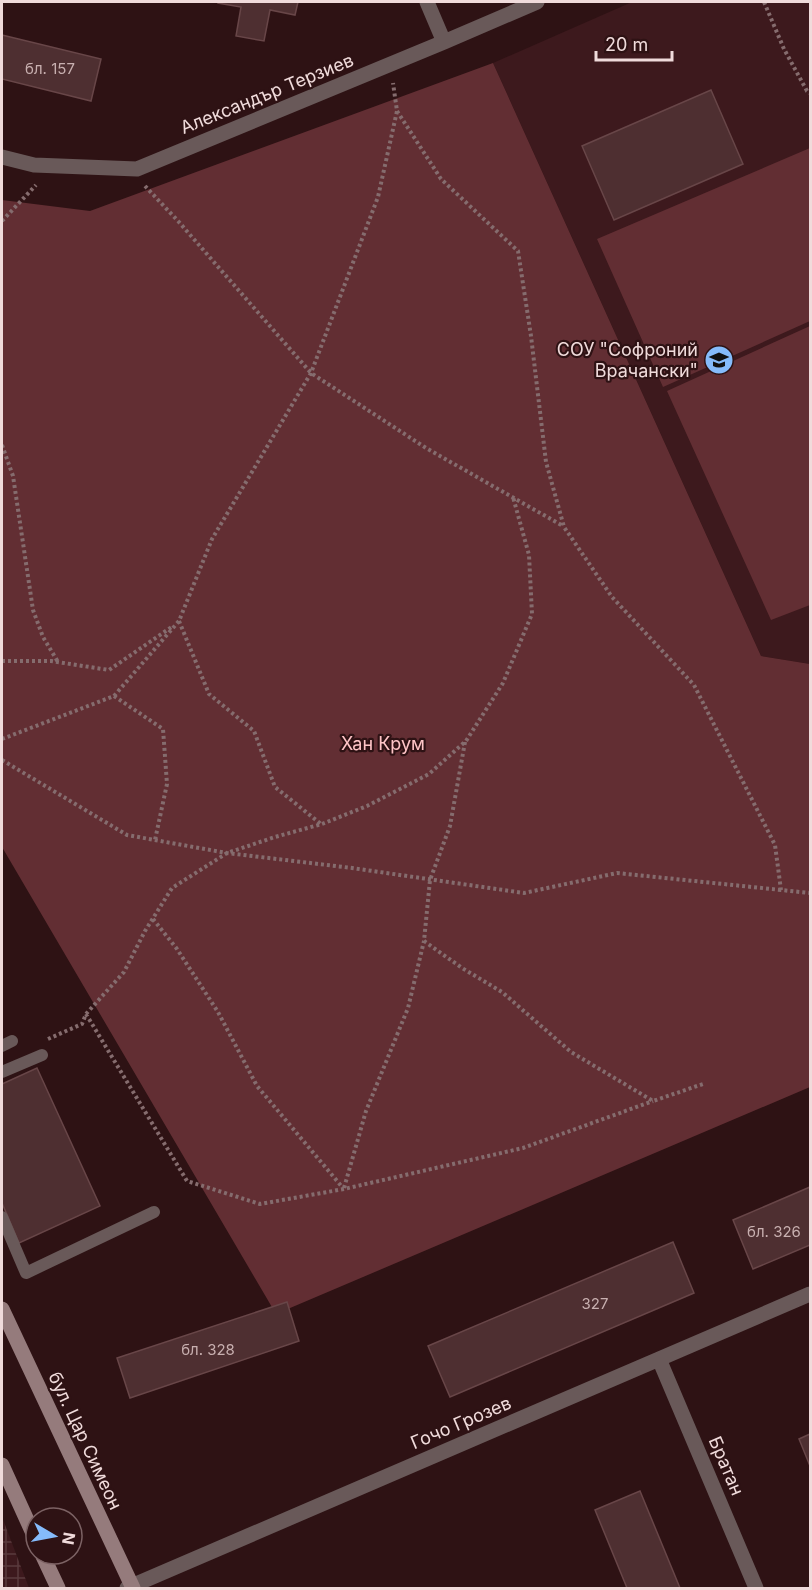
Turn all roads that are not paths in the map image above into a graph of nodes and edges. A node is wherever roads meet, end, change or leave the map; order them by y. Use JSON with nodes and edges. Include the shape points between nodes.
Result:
{"nodes":[{"id":1,"x":427,"y":2,"type":"edge"},
{"id":2,"x":537,"y":2,"type":"edge"},
{"id":3,"x":444,"y":42,"type":"junction"},
{"id":4,"x":2,"y":157,"type":"edge"},
{"id":5,"x":42,"y":1054,"type":"dead end"},
{"id":6,"x":2,"y":1072,"type":"edge"},
{"id":7,"x":154,"y":1212,"type":"dead end"},
{"id":8,"x":2,"y":1217,"type":"edge"},
{"id":9,"x":810,"y":1294,"type":"edge"},
{"id":10,"x":2,"y":1309,"type":"edge"},
{"id":11,"x":659,"y":1359,"type":"junction"},
{"id":12,"x":2,"y":1465,"type":"edge"},
{"id":13,"x":24,"y":1514,"type":"edge"},
{"id":14,"x":48,"y":1566,"type":"edge"},
{"id":15,"x":58,"y":1588,"type":"edge"},
{"id":16,"x":130,"y":1588,"type":"edge"},
{"id":17,"x":756,"y":1588,"type":"edge"}],
"edges":[{"from":1,"to":3,"type":"street"},
{"from":2,"to":3,"type":"street","name":"Александър Терзиев"},
{"from":3,"to":4,"type":"street","name":"Александър Терзиев","via":[[137,169],[34,165]]},
{"from":5,"to":6,"type":"lane"},
{"from":7,"to":8,"type":"lane","via":[[26,1273]]},
{"from":9,"to":11,"type":"street","name":"Гочо Грозев"},
{"from":10,"to":16,"type":"main road","name":"бул. Цар Симеон"},
{"from":11,"to":16,"type":"street","name":"Гочо Грозев"},
{"from":11,"to":17,"type":"street","name":"Братан"},
{"from":12,"to":13,"type":"main road"},
{"from":14,"to":15,"type":"main road"}]}
